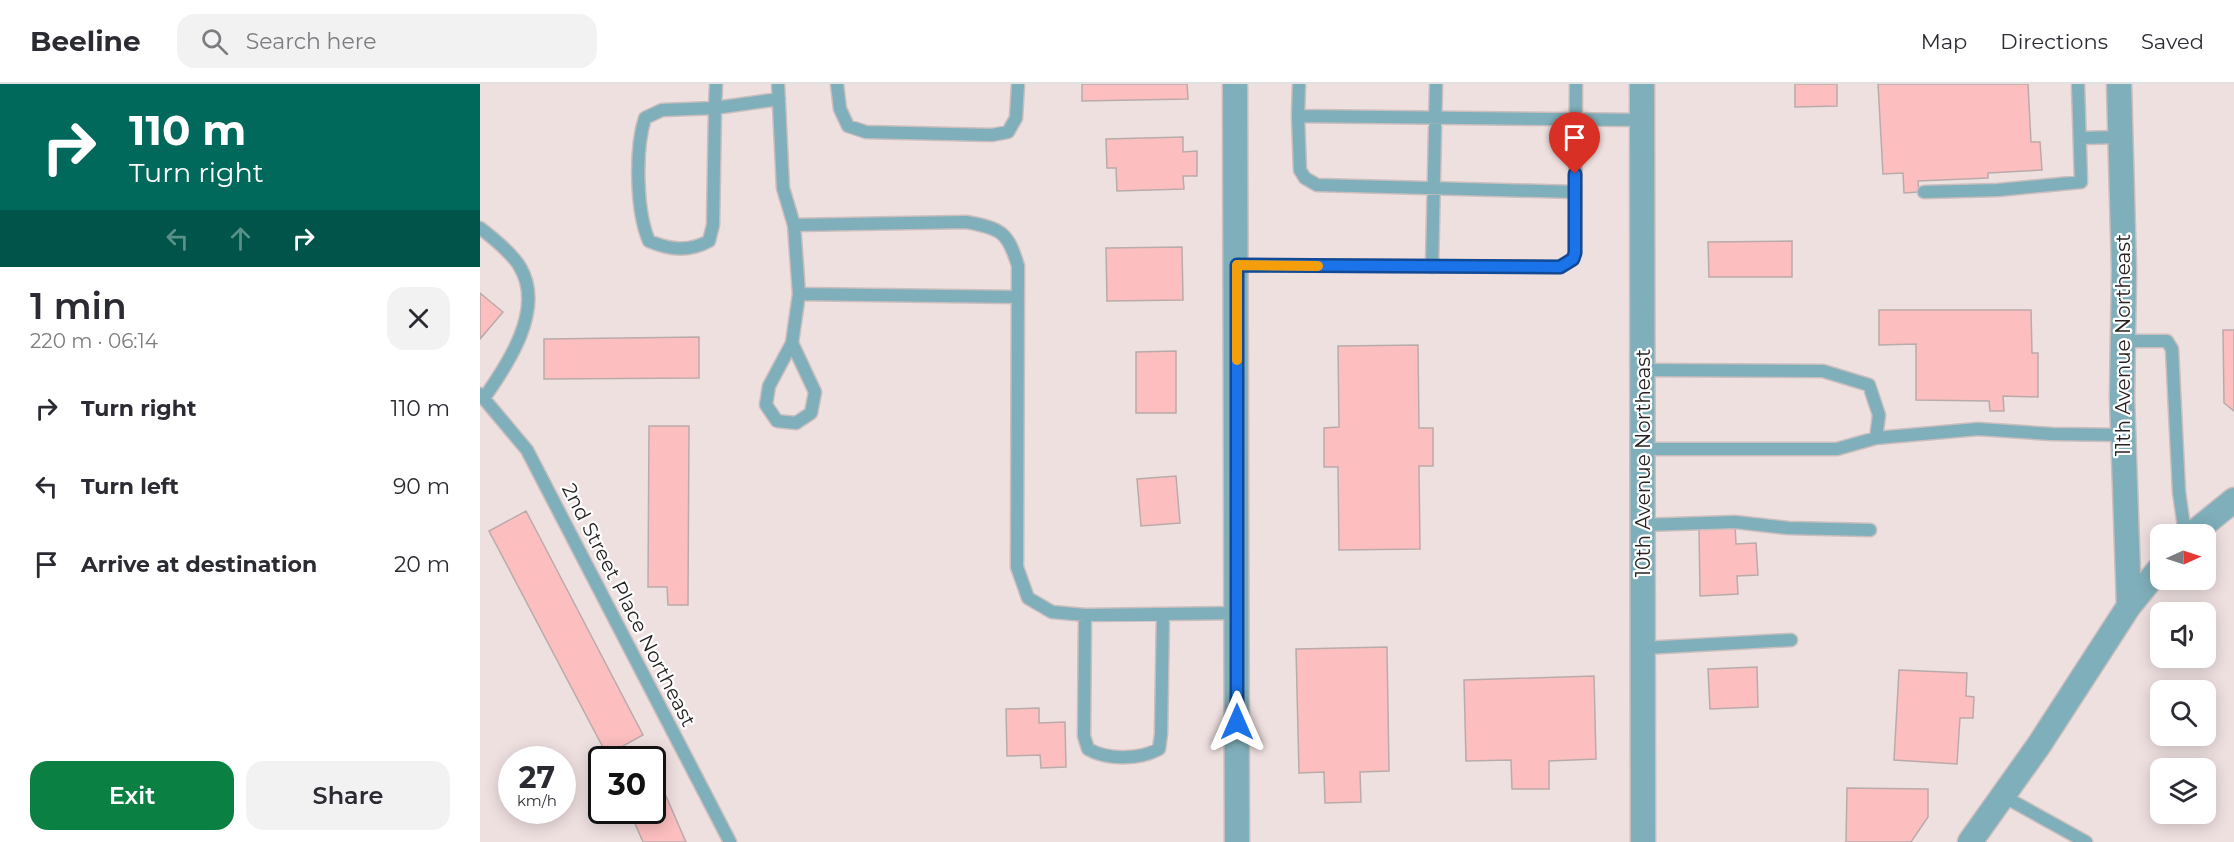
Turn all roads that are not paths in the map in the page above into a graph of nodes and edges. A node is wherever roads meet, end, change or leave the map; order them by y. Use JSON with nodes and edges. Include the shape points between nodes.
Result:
{"nodes":[{"id":1,"x":716,"y":84,"type":"edge"},
{"id":2,"x":778,"y":84,"type":"edge"},
{"id":3,"x":837,"y":84,"type":"edge"},
{"id":4,"x":1018,"y":84,"type":"edge"},
{"id":5,"x":1235,"y":84,"type":"edge"},
{"id":6,"x":1299,"y":84,"type":"edge"},
{"id":7,"x":1436,"y":84,"type":"edge"},
{"id":8,"x":1576,"y":84,"type":"edge"},
{"id":9,"x":1642,"y":84,"type":"edge"},
{"id":10,"x":2078,"y":84,"type":"edge"},
{"id":11,"x":2119,"y":84,"type":"edge"},
{"id":12,"x":779,"y":99,"type":"junction"},
{"id":13,"x":715,"y":108,"type":"junction"},
{"id":14,"x":1298,"y":116,"type":"junction"},
{"id":15,"x":1435,"y":118,"type":"junction"},
{"id":16,"x":1575,"y":119,"type":"junction"},
{"id":17,"x":1642,"y":120,"type":"junction"},
{"id":18,"x":2119,"y":137,"type":"junction"},
{"id":19,"x":2080,"y":138,"type":"junction"},
{"id":20,"x":1434,"y":189,"type":"junction"},
{"id":21,"x":1575,"y":192,"type":"junction"},
{"id":22,"x":1924,"y":192,"type":"dead end"},
{"id":23,"x":794,"y":225,"type":"junction"},
{"id":24,"x":480,"y":228,"type":"edge"},
{"id":25,"x":1237,"y":265,"type":"junction"},
{"id":26,"x":1432,"y":267,"type":"junction"},
{"id":27,"x":799,"y":294,"type":"junction"},
{"id":28,"x":1018,"y":297,"type":"junction"},
{"id":29,"x":2123,"y":341,"type":"junction"},
{"id":30,"x":792,"y":342,"type":"junction"},
{"id":31,"x":1642,"y":370,"type":"junction"},
{"id":32,"x":482,"y":396,"type":"edge"},
{"id":33,"x":2123,"y":435,"type":"junction"},
{"id":34,"x":1876,"y":438,"type":"junction"},
{"id":35,"x":1641,"y":448,"type":"junction"},
{"id":36,"x":2234,"y":500,"type":"edge"},
{"id":37,"x":2184,"y":524,"type":"edge"},
{"id":38,"x":2204,"y":524,"type":"edge"},
{"id":39,"x":1643,"y":525,"type":"junction"},
{"id":40,"x":1870,"y":530,"type":"dead end"},
{"id":41,"x":2150,"y":580,"type":"edge"},
{"id":42,"x":2129,"y":606,"type":"junction"},
{"id":43,"x":1238,"y":613,"type":"junction"},
{"id":44,"x":1163,"y":614,"type":"junction"},
{"id":45,"x":1085,"y":615,"type":"junction"},
{"id":46,"x":1791,"y":640,"type":"dead end"},
{"id":47,"x":1644,"y":648,"type":"junction"},
{"id":48,"x":2003,"y":796,"type":"junction"},
{"id":49,"x":730,"y":842,"type":"edge"},
{"id":50,"x":1237,"y":842,"type":"edge"},
{"id":51,"x":1643,"y":842,"type":"edge"},
{"id":52,"x":1970,"y":842,"type":"edge"},
{"id":53,"x":2086,"y":842,"type":"edge"}],
"edges":[{"from":1,"to":13,"type":"lane"},
{"from":2,"to":12,"type":"lane"},
{"from":3,"to":4,"type":"lane","via":[[840,109],[848,126],[866,132],[992,135],[1008,132],[1016,118]]},
{"from":5,"to":25,"type":"street"},
{"from":6,"to":14,"type":"lane"},
{"from":7,"to":15,"type":"lane"},
{"from":8,"to":16,"type":"lane"},
{"from":9,"to":17,"type":"street","name":"10th Avenue Northeast"},
{"from":10,"to":19,"type":"lane"},
{"from":11,"to":18,"type":"street","name":"11th Avenue Northeast"},
{"from":12,"to":13,"type":"lane"},
{"from":12,"to":23,"type":"lane","via":[[783,188]]},
{"from":13,"to":13,"type":"lane","via":[[662,110],[645,118],[639,136],[641,224],[649,241],[666,248],[695,248],[709,241],[713,225]]},
{"from":14,"to":15,"type":"lane"},
{"from":14,"to":20,"type":"lane","via":[[1299,170],[1317,185]]},
{"from":15,"to":16,"type":"lane"},
{"from":15,"to":20,"type":"lane"},
{"from":16,"to":17,"type":"lane"},
{"from":16,"to":21,"type":"lane"},
{"from":17,"to":31,"type":"street","name":"10th Avenue Northeast"},
{"from":18,"to":19,"type":"lane"},
{"from":18,"to":29,"type":"street","name":"11th Avenue Northeast"},
{"from":19,"to":22,"type":"lane","via":[[2081,182]]},
{"from":20,"to":21,"type":"lane"},
{"from":20,"to":26,"type":"lane"},
{"from":21,"to":26,"type":"lane","via":[[1575,253],[1568,264]]},
{"from":23,"to":27,"type":"lane"},
{"from":23,"to":28,"type":"lane","via":[[966,222],[992,226],[1011,242],[1018,266]]},
{"from":24,"to":32,"type":"lane","via":[[519,265],[528,296],[528,312],[514,348]]},
{"from":25,"to":26,"type":"lane"},
{"from":25,"to":43,"type":"street"},
{"from":27,"to":28,"type":"lane"},
{"from":27,"to":30,"type":"lane"},
{"from":28,"to":45,"type":"lane","via":[[1017,567],[1028,598],[1052,612]]},
{"from":29,"to":33,"type":"street","name":"11th Avenue Northeast"},
{"from":29,"to":37,"type":"lane","via":[[2167,341],[2172,349],[2179,492]]},
{"from":30,"to":30,"type":"lane","via":[[769,386],[766,405],[777,421],[796,423],[811,413],[814,392]]},
{"from":31,"to":34,"type":"lane","via":[[1823,370],[1869,385],[1879,415]]},
{"from":31,"to":35,"type":"street","name":"10th Avenue Northeast"},
{"from":32,"to":49,"type":"lane","name":"2nd Street Place Northeast","via":[[527,450]]},
{"from":33,"to":34,"type":"lane","via":[[1978,429]]},
{"from":33,"to":42,"type":"street","name":"11th Avenue Northeast"},
{"from":34,"to":35,"type":"lane","via":[[1837,449]]},
{"from":35,"to":39,"type":"street","name":"10th Avenue Northeast"},
{"from":36,"to":38,"type":"street"},
{"from":39,"to":40,"type":"lane","via":[[1735,522]]},
{"from":39,"to":47,"type":"street","name":"10th Avenue Northeast"},
{"from":41,"to":42,"type":"street"},
{"from":42,"to":48,"type":"street"},
{"from":43,"to":44,"type":"lane"},
{"from":43,"to":50,"type":"street"},
{"from":44,"to":45,"type":"lane"},
{"from":44,"to":45,"type":"lane","via":[[1161,734],[1159,749],[1146,756],[1100,756],[1088,749],[1084,736]]},
{"from":46,"to":47,"type":"lane"},
{"from":47,"to":51,"type":"street","name":"10th Avenue Northeast"},
{"from":48,"to":52,"type":"street"},
{"from":48,"to":53,"type":"lane"}]}
